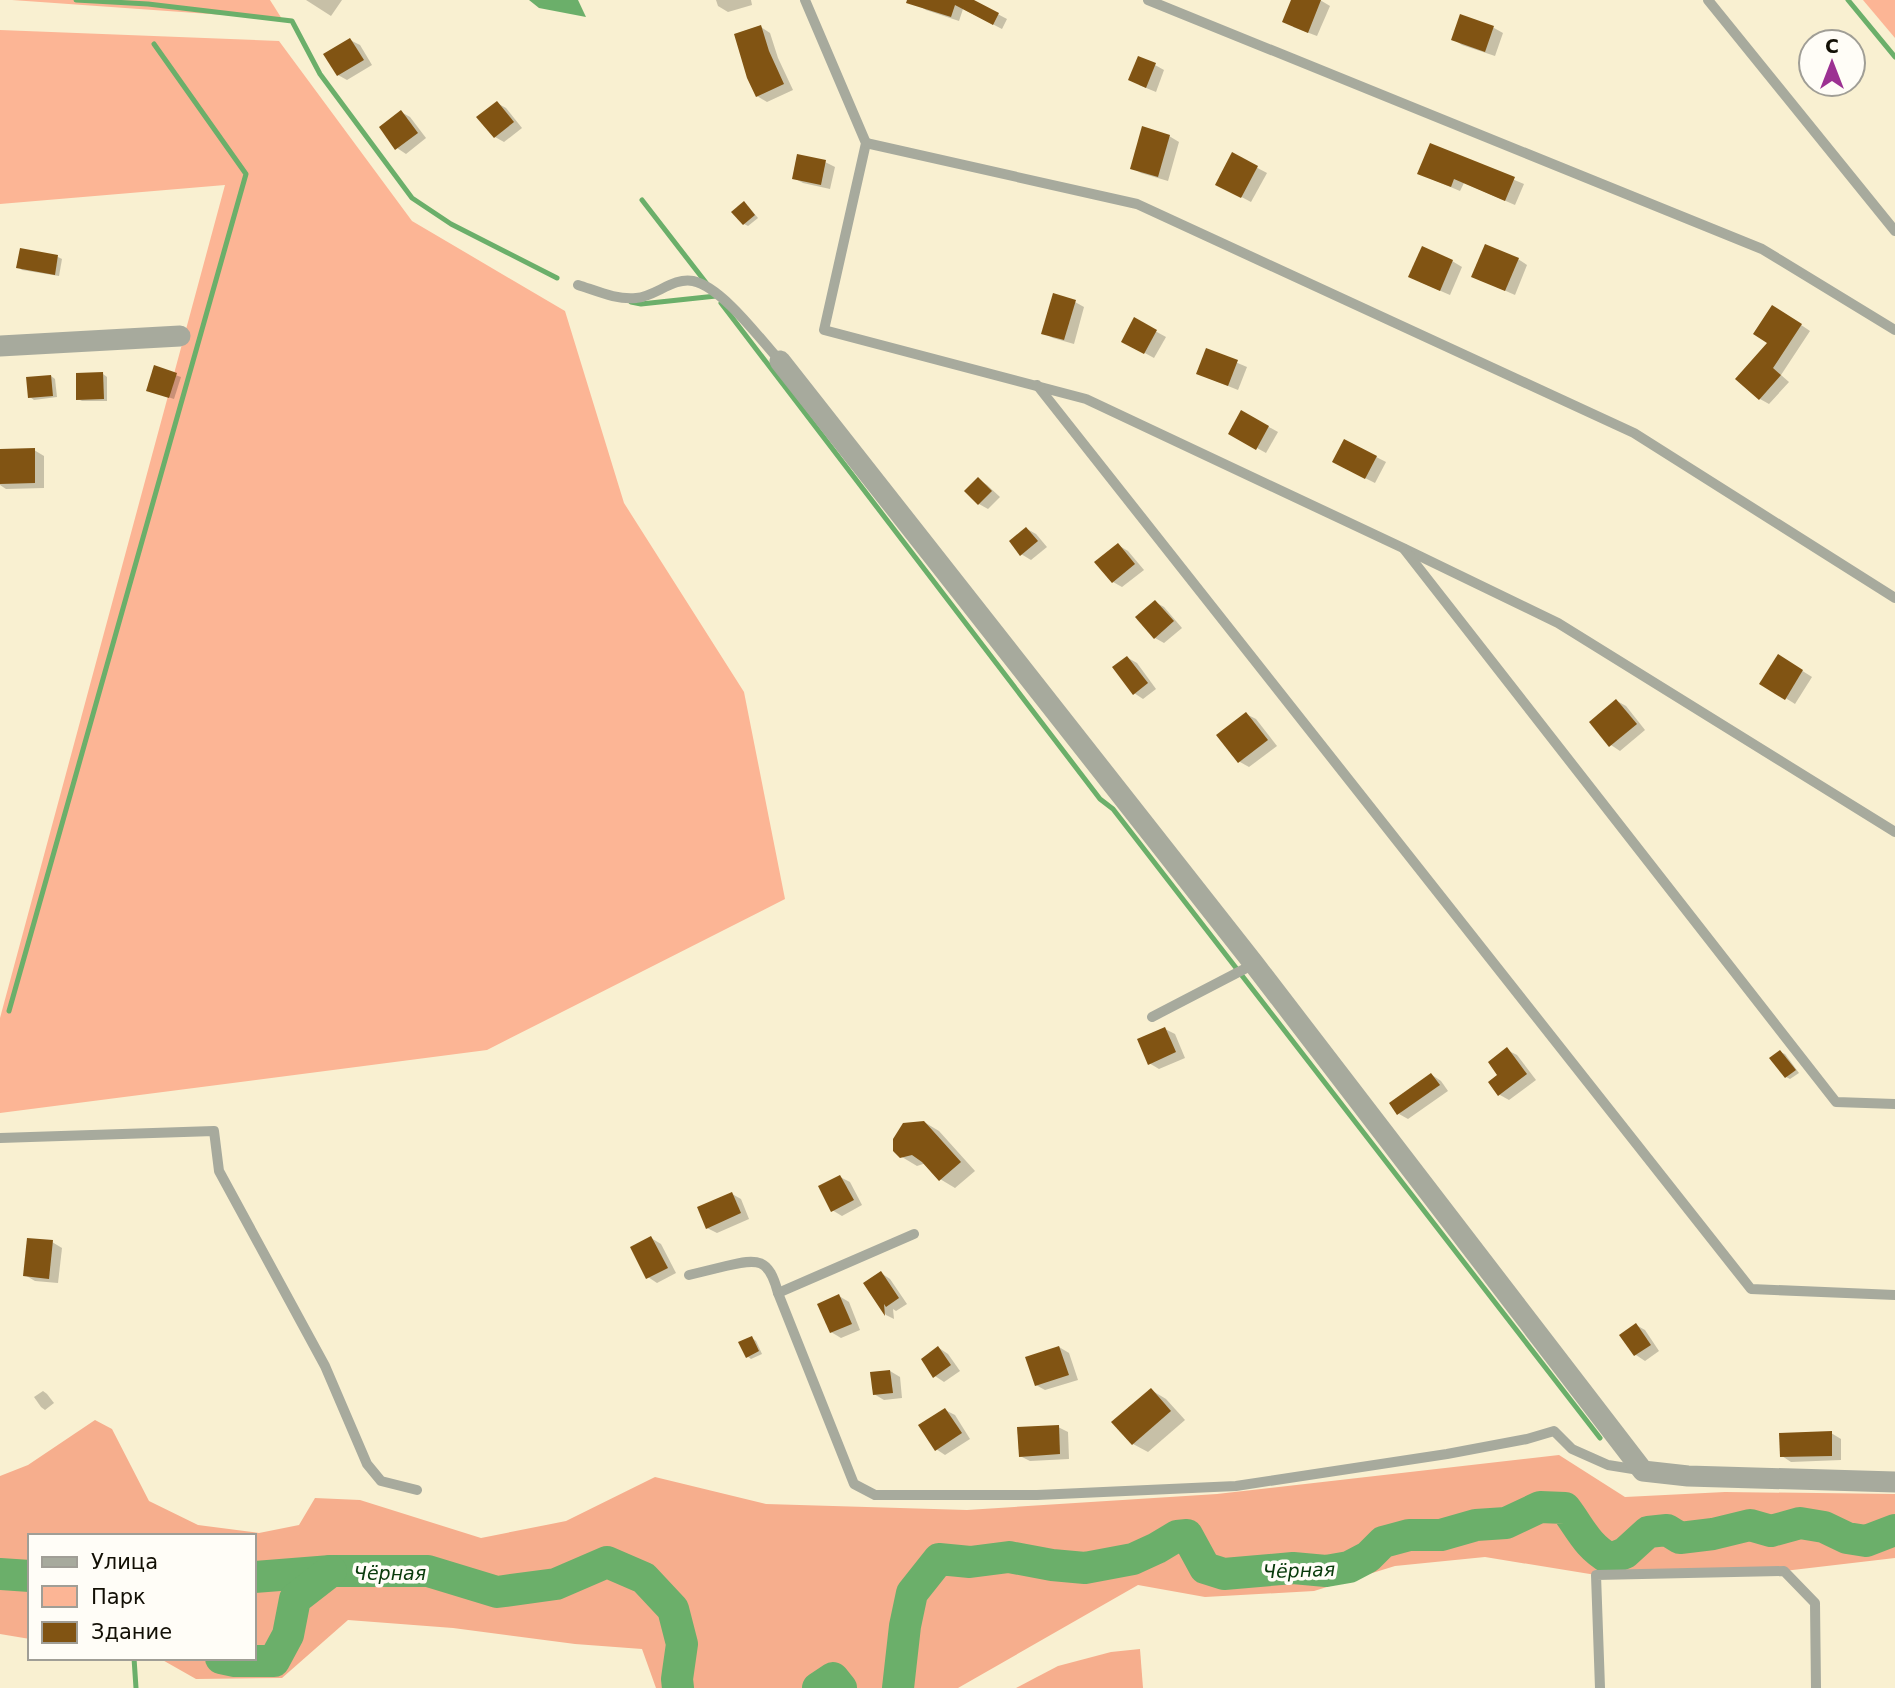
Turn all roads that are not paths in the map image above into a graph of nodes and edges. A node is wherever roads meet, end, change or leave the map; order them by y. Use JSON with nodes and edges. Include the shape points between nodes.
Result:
{"nodes":[{"id":1,"x":805,"y":0,"type":"edge"},
{"id":2,"x":1148,"y":0,"type":"edge"},
{"id":3,"x":1708,"y":0,"type":"edge"},
{"id":4,"x":866,"y":143,"type":"junction"},
{"id":5,"x":1895,"y":231,"type":"edge"},
{"id":6,"x":578,"y":285,"type":"dead end"},
{"id":7,"x":1895,"y":330,"type":"edge"},
{"id":8,"x":180,"y":336,"type":"dead end"},
{"id":9,"x":0,"y":346,"type":"edge"},
{"id":10,"x":780,"y":361,"type":"joint"},
{"id":11,"x":1038,"y":386,"type":"junction"},
{"id":12,"x":1403,"y":548,"type":"junction"},
{"id":13,"x":1895,"y":598,"type":"edge"},
{"id":14,"x":1895,"y":832,"type":"edge"},
{"id":15,"x":1254,"y":964,"type":"junction"},
{"id":16,"x":1152,"y":1017,"type":"dead end"},
{"id":17,"x":1895,"y":1104,"type":"edge"},
{"id":18,"x":0,"y":1138,"type":"edge"},
{"id":19,"x":914,"y":1234,"type":"dead end"},
{"id":20,"x":689,"y":1275,"type":"dead end"},
{"id":21,"x":778,"y":1293,"type":"junction"},
{"id":22,"x":1895,"y":1295,"type":"edge"},
{"id":23,"x":1643,"y":1471,"type":"junction"},
{"id":24,"x":1895,"y":1482,"type":"edge"},
{"id":25,"x":417,"y":1490,"type":"dead end"},
{"id":26,"x":1600,"y":1688,"type":"edge"},
{"id":27,"x":1816,"y":1688,"type":"edge"}],
"edges":[{"from":1,"to":4,"type":"lane"},
{"from":2,"to":7,"type":"lane","via":[[1762,249]]},
{"from":3,"to":5,"type":"lane"},
{"from":4,"to":11,"type":"lane","via":[[824,330]]},
{"from":4,"to":13,"type":"lane","via":[[1138,204],[1634,433]]},
{"from":6,"to":10,"type":"lane","via":[[638,299],[693,281],[723,298]]},
{"from":8,"to":9,"type":"street"},
{"from":10,"to":15,"type":"street"},
{"from":11,"to":12,"type":"lane","via":[[1086,398]]},
{"from":11,"to":22,"type":"lane","via":[[1751,1289]]},
{"from":12,"to":14,"type":"lane","via":[[1558,623]]},
{"from":12,"to":17,"type":"lane","via":[[1836,1102]]},
{"from":15,"to":16,"type":"lane"},
{"from":15,"to":23,"type":"street"},
{"from":18,"to":25,"type":"lane","via":[[214,1132],[219,1171],[325,1366],[367,1464],[381,1482]]},
{"from":19,"to":21,"type":"lane"},
{"from":20,"to":21,"type":"lane","via":[[749,1261],[761,1263],[774,1276]]},
{"from":21,"to":23,"type":"lane","via":[[854,1483],[875,1495],[1038,1495],[1236,1486],[1447,1454],[1554,1431],[1572,1449],[1608,1465]]},
{"from":23,"to":24,"type":"street"},
{"from":26,"to":27,"type":"lane","via":[[1596,1575],[1784,1571],[1815,1604]]}]}
